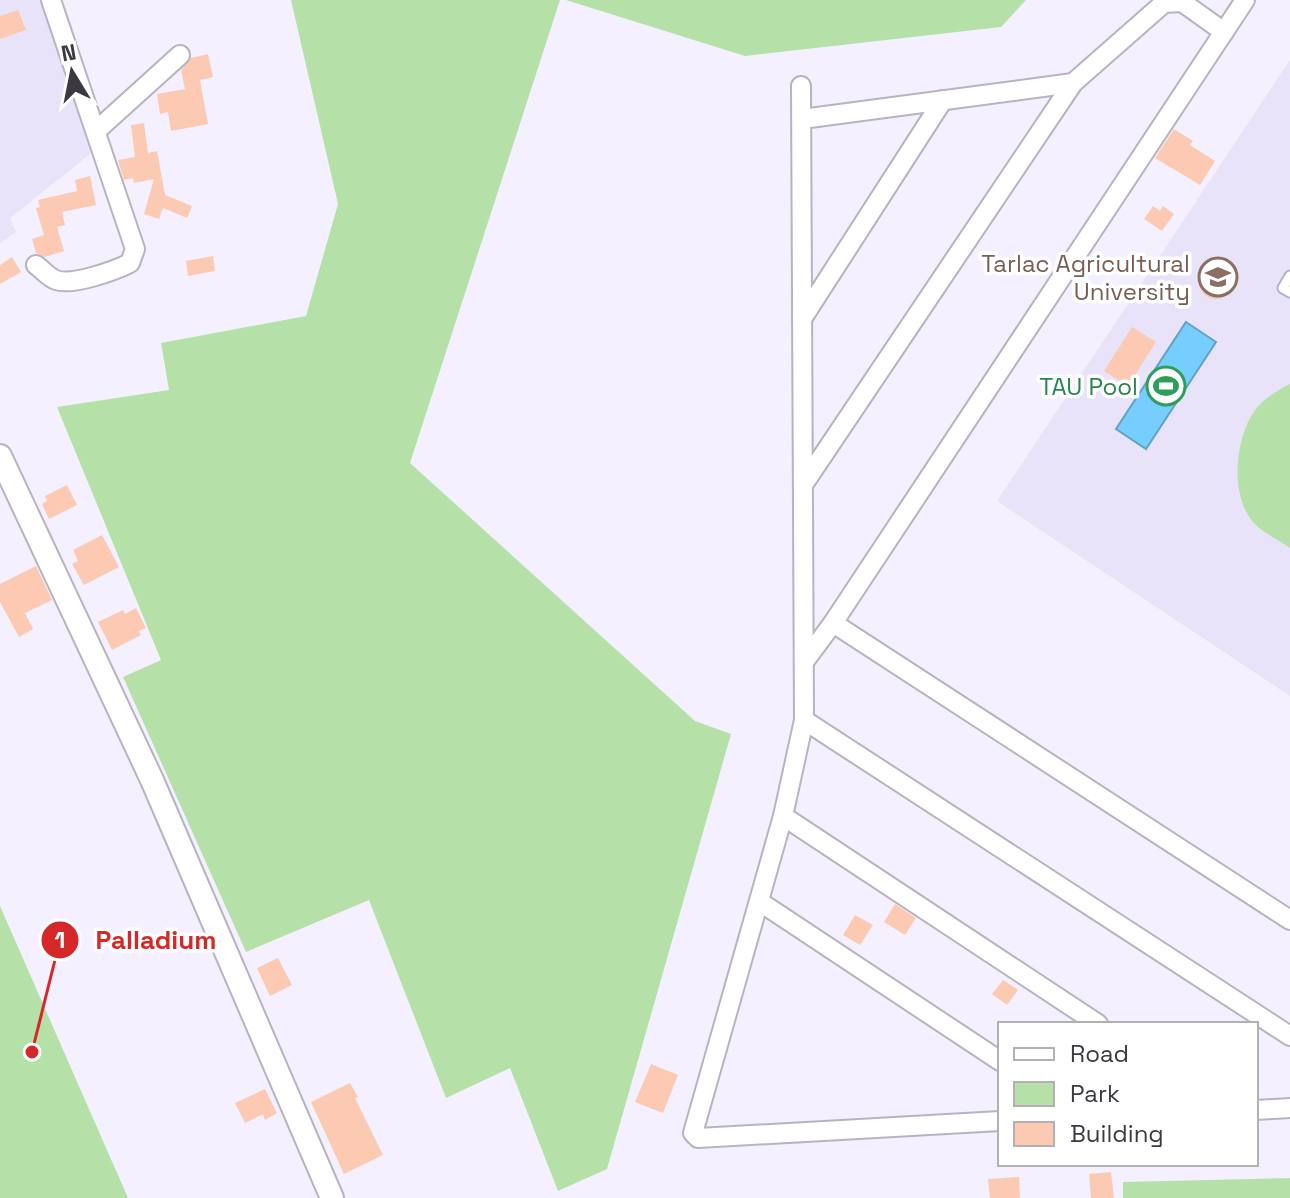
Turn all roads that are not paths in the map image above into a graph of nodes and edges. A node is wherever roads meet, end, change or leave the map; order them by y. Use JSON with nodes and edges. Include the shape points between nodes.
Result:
{"nodes":[{"id":1,"x":51,"y":0,"type":"edge"},
{"id":2,"x":1245,"y":0,"type":"edge"},
{"id":3,"x":1224,"y":32,"type":"junction"},
{"id":4,"x":180,"y":55,"type":"dead end"},
{"id":5,"x":1073,"y":83,"type":"junction"},
{"id":6,"x":801,"y":86,"type":"dead end"},
{"id":7,"x":943,"y":100,"type":"junction"},
{"id":8,"x":802,"y":119,"type":"junction"},
{"id":9,"x":96,"y":131,"type":"junction"},
{"id":10,"x":36,"y":265,"type":"dead end"},
{"id":11,"x":1290,"y":276,"type":"edge"},
{"id":12,"x":1290,"y":292,"type":"edge"},
{"id":13,"x":802,"y":319,"type":"junction"},
{"id":14,"x":0,"y":456,"type":"edge"},
{"id":15,"x":803,"y":485,"type":"junction"},
{"id":16,"x":833,"y":623,"type":"junction"},
{"id":17,"x":804,"y":662,"type":"junction"},
{"id":18,"x":804,"y":720,"type":"junction"},
{"id":19,"x":783,"y":816,"type":"junction"},
{"id":20,"x":760,"y":902,"type":"junction"},
{"id":21,"x":1290,"y":920,"type":"edge"},
{"id":22,"x":1095,"y":1022,"type":"edge"},
{"id":23,"x":1290,"y":1036,"type":"edge"},
{"id":24,"x":998,"y":1060,"type":"edge"},
{"id":25,"x":1290,"y":1108,"type":"edge"},
{"id":26,"x":1258,"y":1110,"type":"edge"},
{"id":27,"x":998,"y":1121,"type":"edge"},
{"id":28,"x":332,"y":1198,"type":"edge"}],
"edges":[{"from":1,"to":9,"type":"street"},
{"from":2,"to":3,"type":"street"},
{"from":3,"to":5,"type":"street","via":[[1182,2],[1164,3]]},
{"from":3,"to":16,"type":"street"},
{"from":4,"to":9,"type":"street"},
{"from":5,"to":7,"type":"street"},
{"from":5,"to":15,"type":"street"},
{"from":6,"to":8,"type":"street"},
{"from":7,"to":8,"type":"street"},
{"from":7,"to":13,"type":"street"},
{"from":8,"to":13,"type":"street"},
{"from":9,"to":10,"type":"street","via":[[135,249],[130,263],[66,282],[53,280]]},
{"from":11,"to":12,"type":"lane","via":[[1283,288]]},
{"from":13,"to":15,"type":"street"},
{"from":14,"to":28,"type":"street","via":[[152,780]]},
{"from":15,"to":17,"type":"street"},
{"from":16,"to":17,"type":"street"},
{"from":16,"to":21,"type":"street"},
{"from":17,"to":18,"type":"street"},
{"from":18,"to":19,"type":"street"},
{"from":18,"to":23,"type":"street"},
{"from":19,"to":20,"type":"street"},
{"from":19,"to":22,"type":"street"},
{"from":20,"to":24,"type":"street"},
{"from":20,"to":27,"type":"street","via":[[695,1136]]},
{"from":25,"to":26,"type":"street"}]}
